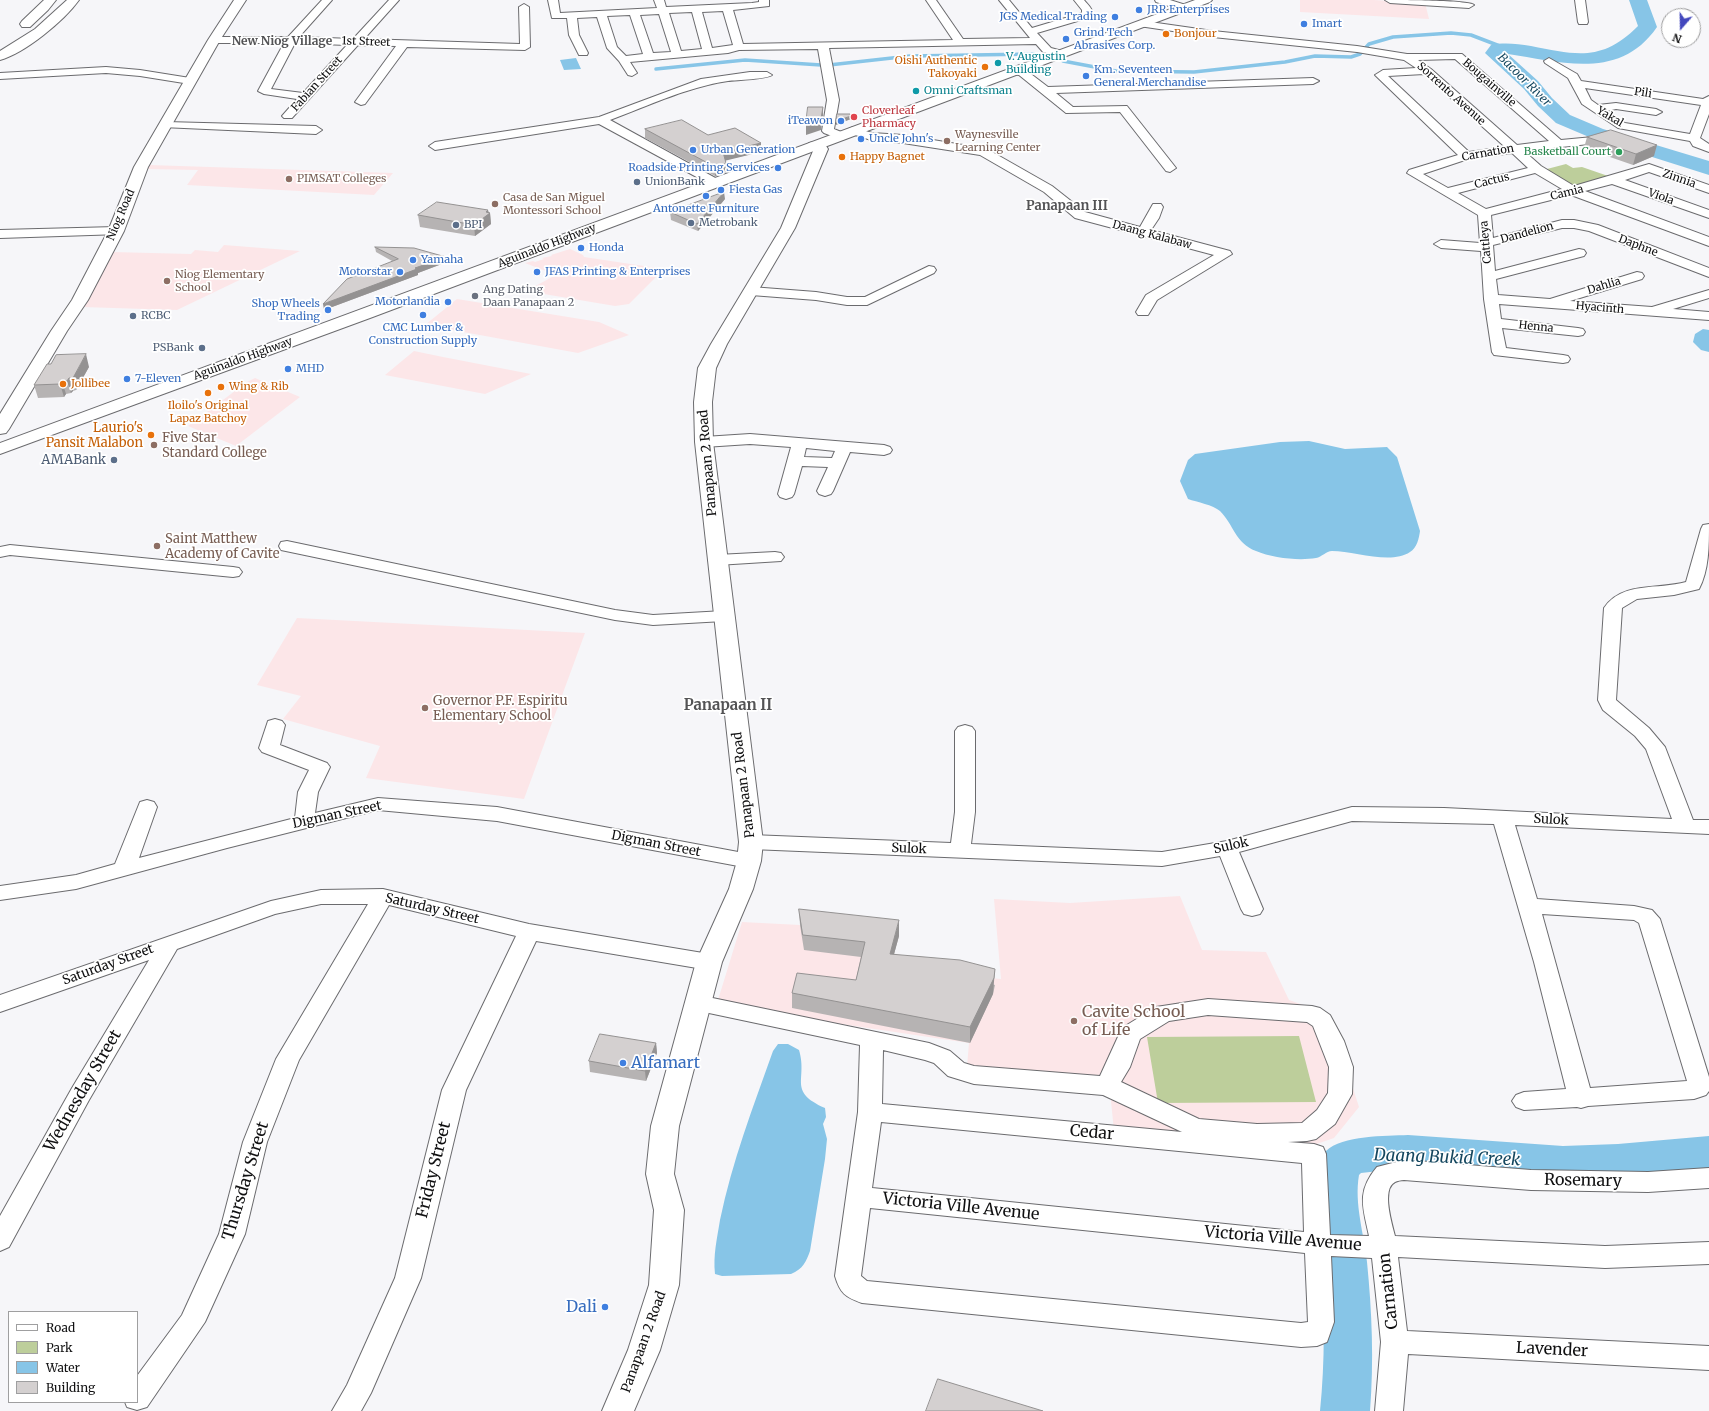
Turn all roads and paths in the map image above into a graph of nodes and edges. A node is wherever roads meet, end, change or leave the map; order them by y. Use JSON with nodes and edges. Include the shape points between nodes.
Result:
{"nodes":[{"id":1,"x":50,"y":0,"type":"edge"},
{"id":2,"x":73,"y":0,"type":"edge"},
{"id":3,"x":240,"y":0,"type":"edge"},
{"id":4,"x":326,"y":0,"type":"edge"},
{"id":5,"x":394,"y":0,"type":"edge"},
{"id":6,"x":553,"y":0,"type":"edge"},
{"id":7,"x":677,"y":0,"type":"edge"},
{"id":8,"x":764,"y":0,"type":"edge"},
{"id":9,"x":931,"y":0,"type":"edge"},
{"id":10,"x":1004,"y":0,"type":"edge"},
{"id":11,"x":1079,"y":0,"type":"edge"},
{"id":12,"x":1160,"y":0,"type":"edge"},
{"id":13,"x":1206,"y":0,"type":"edge"},
{"id":14,"x":1390,"y":0,"type":"edge"},
{"id":15,"x":1580,"y":0,"type":"edge"},
{"id":16,"x":661,"y":4,"type":"edge"},
{"id":17,"x":1469,"y":5,"type":"dead end"},
{"id":18,"x":524,"y":7,"type":"dead end"},
{"id":19,"x":727,"y":7,"type":"junction"},
{"id":20,"x":696,"y":8,"type":"junction"},
{"id":21,"x":1185,"y":8,"type":"junction"},
{"id":22,"x":634,"y":12,"type":"junction"},
{"id":23,"x":601,"y":14,"type":"junction"},
{"id":24,"x":572,"y":15,"type":"junction"},
{"id":25,"x":1583,"y":22,"type":"dead end"},
{"id":26,"x":1143,"y":24,"type":"junction"},
{"id":27,"x":18,"y":31,"type":"dead end"},
{"id":28,"x":1030,"y":32,"type":"junction"},
{"id":29,"x":214,"y":40,"type":"junction"},
{"id":30,"x":291,"y":40,"type":"junction"},
{"id":31,"x":1038,"y":41,"type":"junction"},
{"id":32,"x":355,"y":42,"type":"junction"},
{"id":33,"x":960,"y":42,"type":"junction"},
{"id":34,"x":404,"y":43,"type":"junction"},
{"id":35,"x":825,"y":45,"type":"junction"},
{"id":36,"x":739,"y":47,"type":"junction"},
{"id":37,"x":708,"y":52,"type":"junction"},
{"id":38,"x":583,"y":53,"type":"dead end"},
{"id":39,"x":677,"y":54,"type":"junction"},
{"id":40,"x":1062,"y":54,"type":"junction"},
{"id":41,"x":0,"y":56,"type":"edge"},
{"id":42,"x":649,"y":56,"type":"junction"},
{"id":43,"x":1407,"y":57,"type":"junction"},
{"id":44,"x":623,"y":59,"type":"junction"},
{"id":45,"x":1549,"y":61,"type":"dead end"},
{"id":46,"x":1014,"y":71,"type":"junction"},
{"id":47,"x":1427,"y":71,"type":"junction"},
{"id":48,"x":632,"y":73,"type":"dead end"},
{"id":49,"x":767,"y":75,"type":"dead end"},
{"id":50,"x":0,"y":76,"type":"edge"},
{"id":51,"x":190,"y":81,"type":"junction"},
{"id":52,"x":1313,"y":81,"type":"dead end"},
{"id":53,"x":1577,"y":84,"type":"junction"},
{"id":54,"x":1046,"y":90,"type":"junction"},
{"id":55,"x":304,"y":97,"type":"junction"},
{"id":56,"x":361,"y":102,"type":"dead end"},
{"id":57,"x":1709,"y":102,"type":"edge"},
{"id":58,"x":1595,"y":108,"type":"junction"},
{"id":59,"x":1656,"y":112,"type":"dead end"},
{"id":60,"x":288,"y":116,"type":"dead end"},
{"id":61,"x":601,"y":120,"type":"junction"},
{"id":62,"x":166,"y":125,"type":"junction"},
{"id":63,"x":316,"y":130,"type":"dead end"},
{"id":64,"x":848,"y":134,"type":"junction"},
{"id":65,"x":1694,"y":138,"type":"junction"},
{"id":66,"x":1589,"y":140,"type":"dead end"},
{"id":67,"x":1559,"y":144,"type":"junction"},
{"id":68,"x":435,"y":146,"type":"dead end"},
{"id":69,"x":1512,"y":148,"type":"junction"},
{"id":70,"x":1709,"y":148,"type":"edge"},
{"id":71,"x":815,"y":153,"type":"junction"},
{"id":72,"x":1466,"y":156,"type":"junction"},
{"id":73,"x":1170,"y":168,"type":"dead end"},
{"id":74,"x":1649,"y":168,"type":"joint"},
{"id":75,"x":1537,"y":169,"type":"junction"},
{"id":76,"x":1412,"y":173,"type":"joint"},
{"id":77,"x":1613,"y":180,"type":"junction"},
{"id":78,"x":715,"y":183,"type":"junction"},
{"id":79,"x":1709,"y":189,"type":"edge"},
{"id":80,"x":1573,"y":191,"type":"junction"},
{"id":81,"x":1447,"y":192,"type":"junction"},
{"id":82,"x":1157,"y":207,"type":"dead end"},
{"id":83,"x":1484,"y":214,"type":"junction"},
{"id":84,"x":1709,"y":214,"type":"edge"},
{"id":85,"x":1567,"y":223,"type":"joint"},
{"id":86,"x":1126,"y":228,"type":"junction"},
{"id":87,"x":116,"y":231,"type":"junction"},
{"id":88,"x":1143,"y":233,"type":"junction"},
{"id":89,"x":0,"y":234,"type":"edge"},
{"id":90,"x":1113,"y":237,"type":"dead end"},
{"id":91,"x":1709,"y":242,"type":"edge"},
{"id":92,"x":1441,"y":244,"type":"dead end"},
{"id":93,"x":1487,"y":246,"type":"junction"},
{"id":94,"x":1579,"y":253,"type":"dead end"},
{"id":95,"x":929,"y":270,"type":"dead end"},
{"id":96,"x":1709,"y":273,"type":"edge"},
{"id":97,"x":1637,"y":276,"type":"dead end"},
{"id":98,"x":1489,"y":277,"type":"junction"},
{"id":99,"x":751,"y":291,"type":"junction"},
{"id":100,"x":1709,"y":294,"type":"edge"},
{"id":101,"x":1491,"y":299,"type":"junction"},
{"id":102,"x":1547,"y":304,"type":"junction"},
{"id":103,"x":1143,"y":312,"type":"dead end"},
{"id":104,"x":1645,"y":312,"type":"junction"},
{"id":105,"x":1709,"y":316,"type":"edge"},
{"id":106,"x":1495,"y":323,"type":"junction"},
{"id":107,"x":1578,"y":332,"type":"dead end"},
{"id":108,"x":1563,"y":359,"type":"dead end"},
{"id":109,"x":2,"y":424,"type":"edge"},
{"id":110,"x":704,"y":442,"type":"junction"},
{"id":111,"x":800,"y":443,"type":"junction"},
{"id":112,"x":845,"y":446,"type":"junction"},
{"id":113,"x":0,"y":449,"type":"edge"},
{"id":114,"x":884,"y":450,"type":"dead end"},
{"id":115,"x":796,"y":461,"type":"junction"},
{"id":116,"x":837,"y":463,"type":"junction"},
{"id":117,"x":825,"y":491,"type":"dead end"},
{"id":118,"x":786,"y":494,"type":"dead end"},
{"id":119,"x":1709,"y":529,"type":"edge"},
{"id":120,"x":286,"y":546,"type":"dead end"},
{"id":121,"x":0,"y":552,"type":"edge"},
{"id":122,"x":775,"y":557,"type":"dead end"},
{"id":123,"x":717,"y":560,"type":"junction"},
{"id":124,"x":233,"y":572,"type":"dead end"},
{"id":125,"x":724,"y":616,"type":"junction"},
{"id":126,"x":275,"y":725,"type":"dead end"},
{"id":127,"x":965,"y":731,"type":"dead end"},
{"id":128,"x":147,"y":807,"type":"dead end"},
{"id":129,"x":1503,"y":818,"type":"junction"},
{"id":130,"x":305,"y":821,"type":"junction"},
{"id":131,"x":1702,"y":830,"type":"edge"},
{"id":132,"x":1227,"y":848,"type":"junction"},
{"id":133,"x":960,"y":851,"type":"junction"},
{"id":134,"x":750,"y":852,"type":"junction"},
{"id":135,"x":124,"y":869,"type":"junction"},
{"id":136,"x":0,"y":893,"type":"edge"},
{"id":137,"x":383,"y":896,"type":"junction"},
{"id":138,"x":1528,"y":906,"type":"junction"},
{"id":139,"x":1252,"y":909,"type":"dead end"},
{"id":140,"x":529,"y":932,"type":"junction"},
{"id":141,"x":170,"y":943,"type":"junction"},
{"id":142,"x":709,"y":962,"type":"junction"},
{"id":143,"x":698,"y":1003,"type":"junction"},
{"id":144,"x":0,"y":1004,"type":"edge"},
{"id":145,"x":872,"y":1039,"type":"junction"},
{"id":146,"x":1107,"y":1086,"type":"junction"},
{"id":147,"x":1581,"y":1099,"type":"junction"},
{"id":148,"x":1524,"y":1101,"type":"dead end"},
{"id":149,"x":870,"y":1112,"type":"junction"},
{"id":150,"x":1386,"y":1174,"type":"joint"},
{"id":151,"x":1709,"y":1178,"type":"edge"},
{"id":152,"x":858,"y":1197,"type":"junction"},
{"id":153,"x":0,"y":1240,"type":"edge"},
{"id":154,"x":1323,"y":1244,"type":"junction"},
{"id":155,"x":1379,"y":1247,"type":"junction"},
{"id":156,"x":1709,"y":1253,"type":"edge"},
{"id":157,"x":1395,"y":1342,"type":"junction"},
{"id":158,"x":1709,"y":1358,"type":"edge"},
{"id":159,"x":138,"y":1397,"type":"edge"},
{"id":160,"x":346,"y":1411,"type":"edge"},
{"id":161,"x":618,"y":1411,"type":"edge"},
{"id":162,"x":1389,"y":1411,"type":"edge"}],
"edges":[{"from":1,"to":27,"type":"main road"},
{"from":2,"to":41,"type":"main road","via":[[37,33]]},
{"from":3,"to":29,"type":"main road","name":"Niog Road"},
{"from":4,"to":30,"type":"street"},
{"from":5,"to":32,"type":"street","name":"Fabian Street"},
{"from":6,"to":24,"type":"street","via":[[556,16]]},
{"from":7,"to":16,"type":"street"},
{"from":8,"to":19,"type":"street","via":[[764,4]]},
{"from":9,"to":33,"type":"street"},
{"from":10,"to":28,"type":"street"},
{"from":11,"to":28,"type":"street","via":[[1087,10],[1087,15]]},
{"from":12,"to":21,"type":"street"},
{"from":13,"to":21,"type":"main road"},
{"from":14,"to":17,"type":"street"},
{"from":15,"to":25,"type":"street"},
{"from":16,"to":20,"type":"street"},
{"from":16,"to":22,"type":"street"},
{"from":16,"to":39,"type":"street"},
{"from":18,"to":34,"type":"street","name":"1st Street","via":[[525,47]]},
{"from":19,"to":20,"type":"street"},
{"from":19,"to":36,"type":"street"},
{"from":20,"to":37,"type":"street"},
{"from":21,"to":26,"type":"main road"},
{"from":22,"to":23,"type":"street"},
{"from":22,"to":42,"type":"street"},
{"from":23,"to":24,"type":"street"},
{"from":23,"to":44,"type":"street","via":[[612,48]]},
{"from":24,"to":38,"type":"street","via":[[574,35]]},
{"from":26,"to":40,"type":"main road"},
{"from":26,"to":43,"type":"street","name":"Sorrento Avenue"},
{"from":28,"to":31,"type":"street"},
{"from":29,"to":30,"type":"street","name":"1st Street"},
{"from":29,"to":51,"type":"main road","name":"Niog Road"},
{"from":30,"to":32,"type":"street","name":"1st Street"},
{"from":30,"to":55,"type":"street","via":[[264,91]]},
{"from":31,"to":33,"type":"street"},
{"from":31,"to":40,"type":"street","via":[[1047,50]]},
{"from":32,"to":34,"type":"street","name":"1st Street"},
{"from":32,"to":55,"type":"street","name":"Fabian Street"},
{"from":33,"to":35,"type":"street"},
{"from":34,"to":56,"type":"street"},
{"from":35,"to":36,"type":"street"},
{"from":35,"to":64,"type":"street","via":[[823,52],[833,100],[828,131]]},
{"from":36,"to":37,"type":"street"},
{"from":37,"to":39,"type":"street"},
{"from":39,"to":42,"type":"street"},
{"from":40,"to":46,"type":"main road"},
{"from":42,"to":44,"type":"street"},
{"from":43,"to":47,"type":"street","name":"Sorrento Avenue"},
{"from":43,"to":67,"type":"street","name":"Bougainville","via":[[1463,56]]},
{"from":44,"to":48,"type":"street"},
{"from":45,"to":53,"type":"street","name":"Yakal","via":[[1572,76]]},
{"from":46,"to":54,"type":"street","via":[[1023,73]]},
{"from":46,"to":64,"type":"main road"},
{"from":47,"to":69,"type":"street","name":"Sorrento Avenue"},
{"from":47,"to":72,"type":"street","via":[[1380,75]]},
{"from":49,"to":61,"type":"street","via":[[705,81]]},
{"from":50,"to":51,"type":"street","via":[[106,70]]},
{"from":51,"to":62,"type":"main road","name":"Niog Road"},
{"from":52,"to":54,"type":"street"},
{"from":53,"to":57,"type":"street","name":"Pili"},
{"from":53,"to":58,"type":"street","name":"Yakal","via":[[1586,102]]},
{"from":54,"to":73,"type":"street","via":[[1070,111],[1123,108]]},
{"from":55,"to":60,"type":"street","name":"Fabian Street"},
{"from":57,"to":65,"type":"street"},
{"from":58,"to":59,"type":"street","via":[[1620,107]]},
{"from":58,"to":65,"type":"street","name":"Yakal","via":[[1622,126]]},
{"from":61,"to":68,"type":"street"},
{"from":61,"to":78,"type":"street"},
{"from":62,"to":63,"type":"street"},
{"from":62,"to":87,"type":"main road","name":"Niog Road","via":[[141,167]]},
{"from":64,"to":71,"type":"main road"},
{"from":64,"to":86,"type":"street","name":"Daang Kalabaw","via":[[903,139],[983,152],[1048,189],[1080,215]]},
{"from":65,"to":70,"type":"street","via":[[1697,143]]},
{"from":66,"to":67,"type":"street","name":"Carnation"},
{"from":67,"to":69,"type":"street","name":"Carnation"},
{"from":69,"to":72,"type":"street","name":"Carnation"},
{"from":69,"to":75,"type":"street","name":"Sorrento Avenue"},
{"from":71,"to":78,"type":"main road","name":"Aguinaldo Highway","via":[[788,156]]},
{"from":71,"to":99,"type":"main road","name":"Panapaan 2 Road","via":[[788,228]]},
{"from":72,"to":76,"type":"street","name":"Carnation"},
{"from":74,"to":77,"type":"street","name":"Camia"},
{"from":74,"to":79,"type":"street","name":"Zinnia"},
{"from":75,"to":80,"type":"street","name":"Sorrento Avenue"},
{"from":75,"to":81,"type":"street","name":"Cactus"},
{"from":76,"to":81,"type":"street","name":"Cattleya"},
{"from":77,"to":80,"type":"street","name":"Camia"},
{"from":77,"to":84,"type":"street","name":"Viola"},
{"from":78,"to":113,"type":"main road","name":"Aguinaldo Highway"},
{"from":80,"to":83,"type":"street","name":"Camia"},
{"from":80,"to":91,"type":"street","name":"Sorrento Avenue"},
{"from":81,"to":83,"type":"street","name":"Cattleya"},
{"from":82,"to":88,"type":"street"},
{"from":83,"to":93,"type":"street","name":"Cattleya"},
{"from":85,"to":93,"type":"street","name":"Dandelion"},
{"from":85,"to":96,"type":"street","name":"Daphne","via":[[1593,228]]},
{"from":86,"to":88,"type":"street","name":"Daang Kalabaw"},
{"from":86,"to":90,"type":"street"},
{"from":87,"to":89,"type":"street","via":[[17,228]]},
{"from":87,"to":109,"type":"main road","name":"Niog Road","via":[[80,300]]},
{"from":88,"to":103,"type":"street","name":"Daang Kalabaw","via":[[1225,254],[1155,295]]},
{"from":92,"to":93,"type":"street","name":"Dandelion"},
{"from":93,"to":98,"type":"street","name":"Cattleya"},
{"from":94,"to":98,"type":"street"},
{"from":95,"to":99,"type":"street","via":[[867,301]]},
{"from":97,"to":102,"type":"street","name":"Dahlia"},
{"from":98,"to":101,"type":"street","name":"Cattleya"},
{"from":99,"to":110,"type":"main road","name":"Panapaan 2 Road","via":[[707,368],[703,402]]},
{"from":100,"to":104,"type":"street"},
{"from":101,"to":102,"type":"street","name":"Hyacinth"},
{"from":101,"to":106,"type":"street","name":"Cattleya"},
{"from":102,"to":104,"type":"street","name":"Hyacinth"},
{"from":104,"to":105,"type":"street","name":"Hyacinth"},
{"from":106,"to":107,"type":"street","name":"Henna"},
{"from":106,"to":108,"type":"street","name":"Cattleya","via":[[1499,352]]},
{"from":110,"to":111,"type":"street","via":[[750,439]]},
{"from":110,"to":123,"type":"main road","name":"Panapaan 2 Road"},
{"from":111,"to":112,"type":"street"},
{"from":111,"to":115,"type":"street"},
{"from":112,"to":114,"type":"street"},
{"from":112,"to":116,"type":"street"},
{"from":115,"to":116,"type":"street"},
{"from":115,"to":118,"type":"street"},
{"from":116,"to":117,"type":"street"},
{"from":119,"to":131,"type":"street","via":[[1697,577],[1692,585],[1622,599],[1613,608],[1607,700],[1610,706],[1655,746]]},
{"from":120,"to":125,"type":"street","via":[[652,620]]},
{"from":121,"to":124,"type":"street","via":[[10,550]]},
{"from":122,"to":123,"type":"street"},
{"from":123,"to":125,"type":"main road","name":"Panapaan 2 Road"},
{"from":125,"to":134,"type":"main road","name":"Panapaan 2 Road"},
{"from":126,"to":130,"type":"street","via":[[269,748],[320,767],[305,799]]},
{"from":127,"to":133,"type":"street","via":[[965,812]]},
{"from":128,"to":135,"type":"street"},
{"from":129,"to":131,"type":"street","name":"Sulok"},
{"from":129,"to":132,"type":"street","name":"Sulok","via":[[1352,814]]},
{"from":129,"to":138,"type":"street"},
{"from":130,"to":134,"type":"street","name":"Digman Street","via":[[378,804],[497,814]]},
{"from":130,"to":135,"type":"street","name":"Digman Street"},
{"from":132,"to":133,"type":"street","name":"Sulok","via":[[1162,859]]},
{"from":132,"to":139,"type":"street"},
{"from":133,"to":134,"type":"street","name":"Sulok"},
{"from":134,"to":142,"type":"main road","name":"Panapaan 2 Road","via":[[740,889]]},
{"from":135,"to":136,"type":"street","name":"Digman Street","via":[[76,882]]},
{"from":137,"to":140,"type":"street","name":"Saturday Street"},
{"from":137,"to":141,"type":"street","name":"Saturday Street","via":[[321,897],[278,906]]},
{"from":137,"to":159,"type":"street","name":"Thursday Street","via":[[288,1059],[255,1142],[232,1234],[192,1322]]},
{"from":138,"to":147,"type":"street"},
{"from":138,"to":147,"type":"street","via":[[1644,914],[1649,919],[1700,1086],[1694,1090]]},
{"from":140,"to":142,"type":"street","name":"Saturday Street"},
{"from":140,"to":160,"type":"street","name":"Friday Street","via":[[454,1090],[408,1278],[357,1393]]},
{"from":141,"to":144,"type":"street","name":"Saturday Street"},
{"from":141,"to":153,"type":"street","name":"Wednesday Street","via":[[80,1094]]},
{"from":142,"to":143,"type":"main road","name":"Panapaan 2 Road"},
{"from":143,"to":145,"type":"street"},
{"from":143,"to":161,"type":"main road","name":"Panapaan 2 Road","via":[[665,1126],[660,1174],[669,1210],[664,1285],[644,1350]]},
{"from":145,"to":146,"type":"street","via":[[929,1052],[942,1057],[956,1070],[974,1075]]},
{"from":145,"to":149,"type":"street"},
{"from":146,"to":146,"type":"street","via":[[1196,1128],[1258,1133],[1307,1132],[1326,1117],[1340,1094],[1341,1067],[1322,1021],[1312,1014],[1208,1008],[1164,1013],[1130,1034],[1118,1067]]},
{"from":147,"to":148,"type":"street"},
{"from":149,"to":152,"type":"street"},
{"from":149,"to":154,"type":"street","name":"Cedar","via":[[1314,1154]]},
{"from":150,"to":151,"type":"street","name":"Rosemary","via":[[1404,1170],[1531,1180],[1648,1182]]},
{"from":150,"to":155,"type":"street","name":"Carnation","via":[[1378,1185],[1376,1205]]},
{"from":152,"to":154,"type":"street","name":"Victoria Ville Avenue"},
{"from":152,"to":154,"type":"street","via":[[848,1276],[851,1285],[862,1292],[1301,1335],[1316,1334],[1321,1322]]},
{"from":154,"to":155,"type":"street","name":"Victoria Ville Avenue"},
{"from":155,"to":156,"type":"street","name":"Victoria Ville Avenue","via":[[1411,1246],[1605,1257]]},
{"from":155,"to":157,"type":"street","name":"Carnation"},
{"from":157,"to":158,"type":"street","name":"Lavender"},
{"from":157,"to":162,"type":"street","name":"Carnation"}]}
